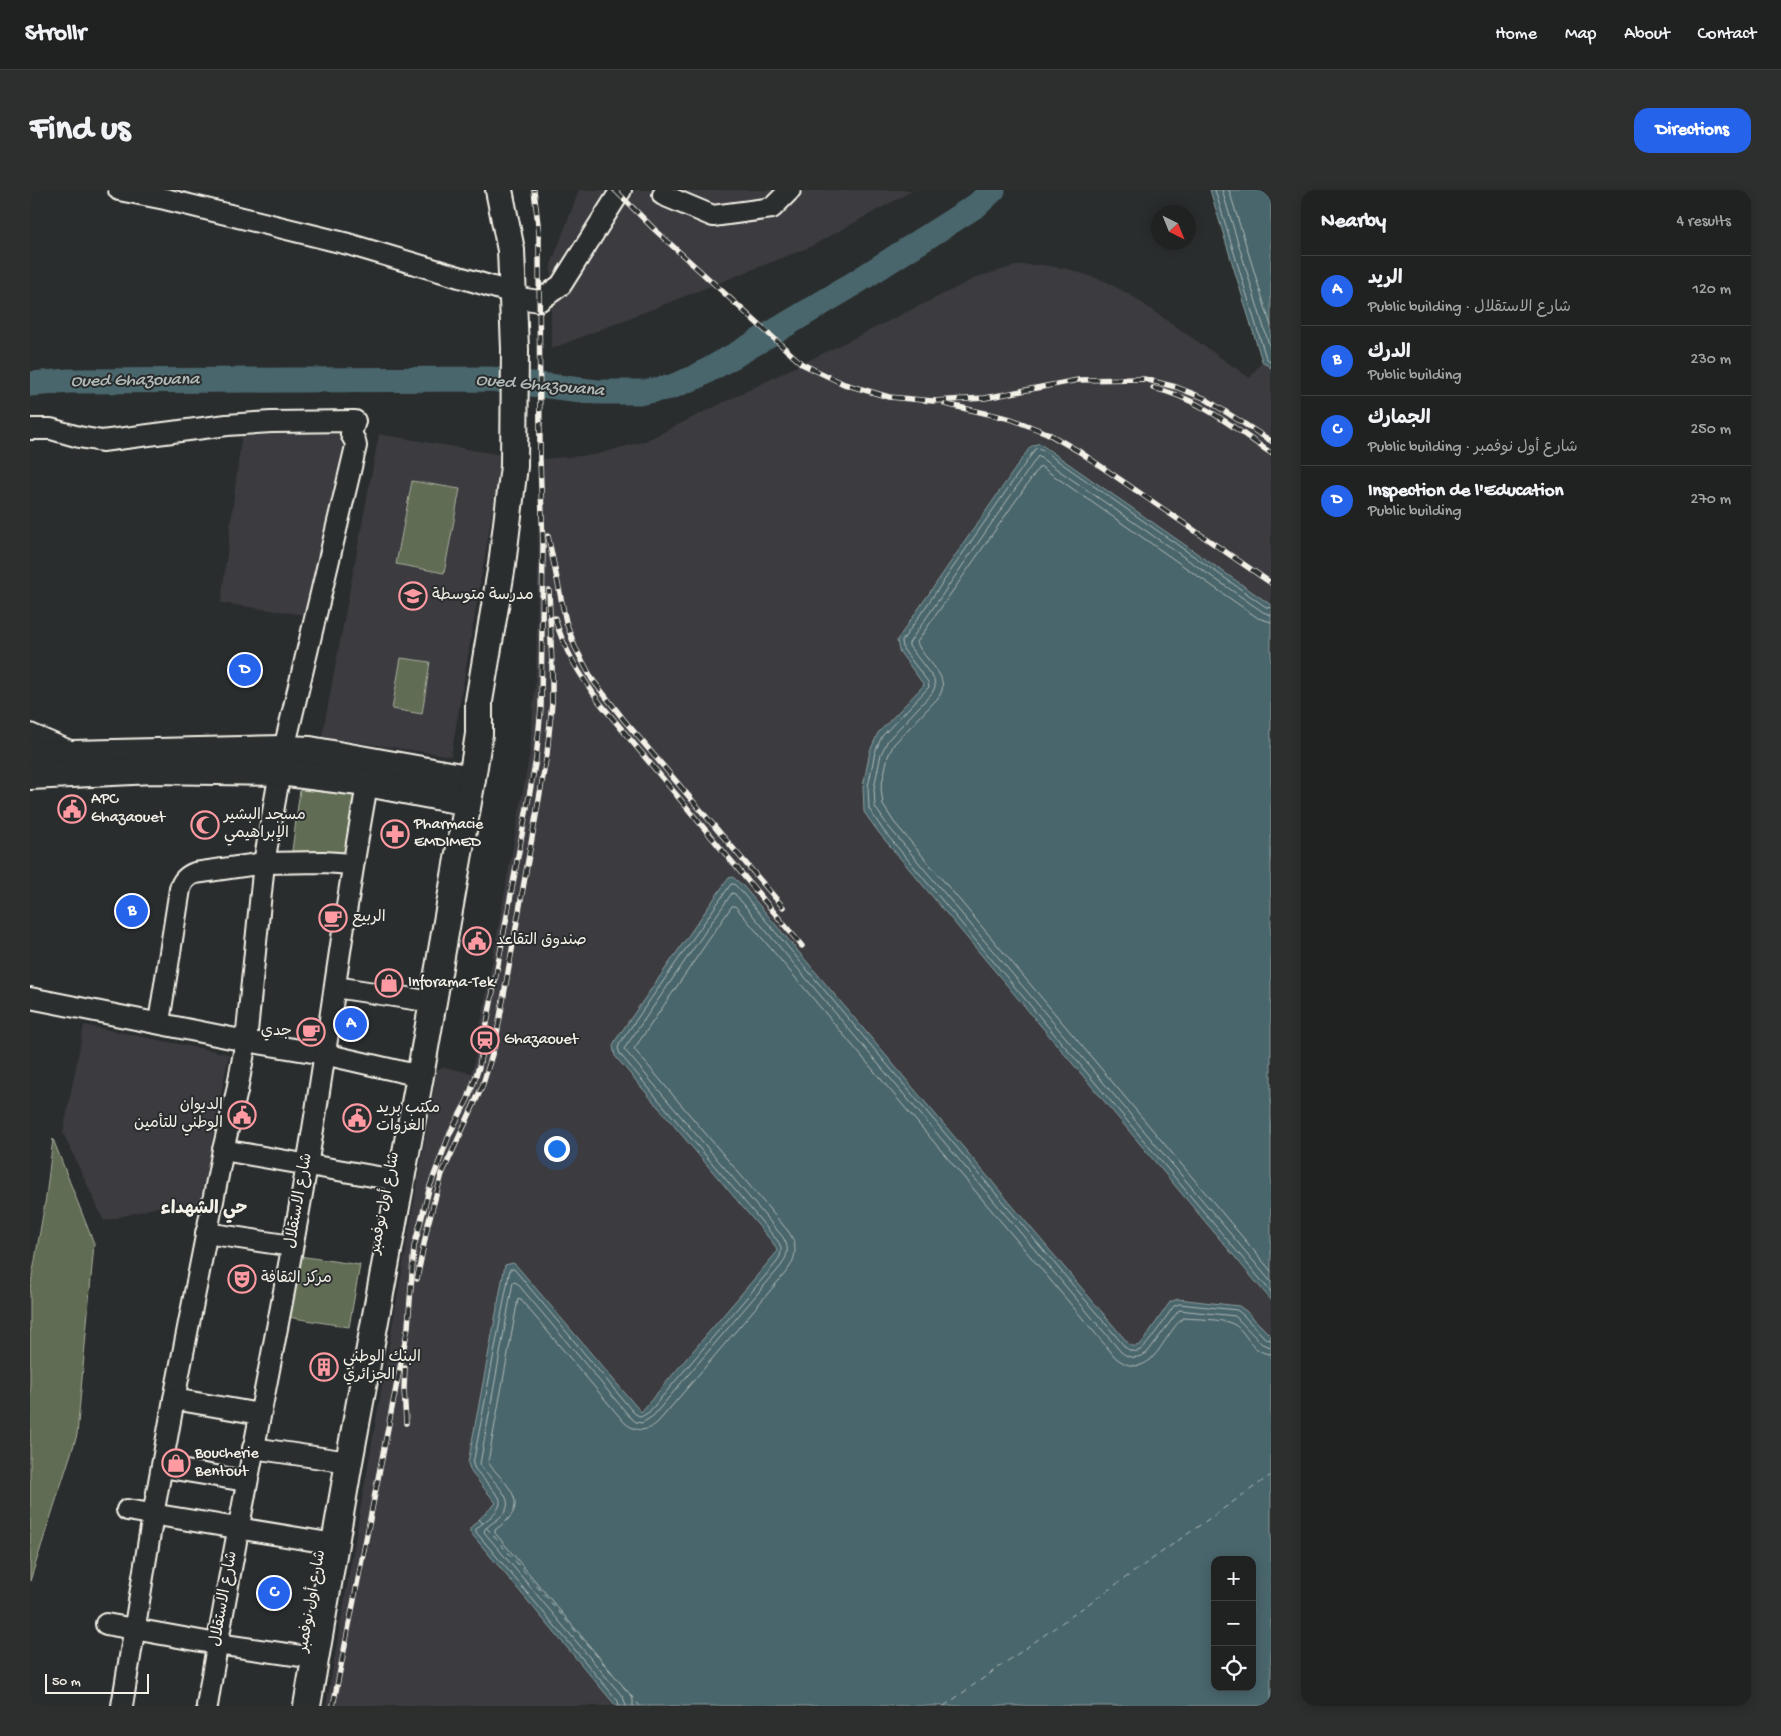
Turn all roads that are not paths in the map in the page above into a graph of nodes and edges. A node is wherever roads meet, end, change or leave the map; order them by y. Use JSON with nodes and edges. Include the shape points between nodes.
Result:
{"nodes":[{"id":1,"x":119,"y":190,"type":"edge"},
{"id":2,"x":499,"y":190,"type":"edge"},
{"id":3,"x":621,"y":190,"type":"edge"},
{"id":4,"x":790,"y":190,"type":"edge"},
{"id":5,"x":663,"y":195,"type":"dead end"},
{"id":6,"x":513,"y":295,"type":"junction"},
{"id":7,"x":30,"y":430,"type":"edge"},
{"id":8,"x":30,"y":734,"type":"edge"},
{"id":9,"x":76,"y":754,"type":"junction"},
{"id":10,"x":30,"y":755,"type":"edge"},
{"id":11,"x":282,"y":760,"type":"junction"},
{"id":12,"x":369,"y":772,"type":"junction"},
{"id":13,"x":30,"y":776,"type":"edge"},
{"id":14,"x":462,"y":789,"type":"junction"},
{"id":15,"x":264,"y":863,"type":"junction"},
{"id":16,"x":353,"y":864,"type":"junction"},
{"id":17,"x":335,"y":987,"type":"junction"},
{"id":18,"x":30,"y":998,"type":"edge"},
{"id":19,"x":420,"y":1000,"type":"junction"},
{"id":20,"x":159,"y":1022,"type":"junction"},
{"id":21,"x":246,"y":1041,"type":"junction"},
{"id":22,"x":324,"y":1054,"type":"junction"},
{"id":23,"x":415,"y":1074,"type":"junction"},
{"id":24,"x":223,"y":1150,"type":"junction"},
{"id":25,"x":307,"y":1164,"type":"junction"},
{"id":26,"x":396,"y":1180,"type":"junction"},
{"id":27,"x":206,"y":1232,"type":"junction"},
{"id":28,"x":292,"y":1246,"type":"junction"},
{"id":29,"x":174,"y":1399,"type":"junction"},
{"id":30,"x":260,"y":1414,"type":"junction"},
{"id":31,"x":253,"y":1448,"type":"junction"},
{"id":32,"x":344,"y":1461,"type":"junction"},
{"id":33,"x":162,"y":1467,"type":"junction"},
{"id":34,"x":246,"y":1482,"type":"junction"},
{"id":35,"x":127,"y":1510,"type":"dead end"},
{"id":36,"x":153,"y":1515,"type":"junction"},
{"id":37,"x":238,"y":1528,"type":"junction"},
{"id":38,"x":329,"y":1543,"type":"junction"},
{"id":39,"x":106,"y":1624,"type":"dead end"},
{"id":40,"x":135,"y":1628,"type":"junction"},
{"id":41,"x":217,"y":1644,"type":"junction"},
{"id":42,"x":309,"y":1657,"type":"junction"},
{"id":43,"x":122,"y":1706,"type":"edge"},
{"id":44,"x":208,"y":1706,"type":"edge"},
{"id":45,"x":294,"y":1706,"type":"edge"},
{"id":46,"x":307,"y":1706,"type":"edge"}],
"edges":[{"from":1,"to":6,"type":"street","via":[[348,244]]},
{"from":2,"to":6,"type":"main road","via":[[511,250]]},
{"from":3,"to":6,"type":"street","via":[[555,291],[540,301]]},
{"from":4,"to":5,"type":"street","via":[[772,208],[713,216]]},
{"from":6,"to":14,"type":"main road","via":[[514,466],[502,565],[479,701],[479,734]]},
{"from":7,"to":11,"type":"street","via":[[50,429],[102,441],[227,425],[355,422],[351,434],[356,446]]},
{"from":8,"to":9,"type":"street"},
{"from":9,"to":10,"type":"main road"},
{"from":9,"to":11,"type":"main road"},
{"from":11,"to":12,"type":"main road","via":[[310,750]]},
{"from":11,"to":13,"type":"main road"},
{"from":11,"to":15,"type":"street"},
{"from":12,"to":14,"type":"main road"},
{"from":12,"to":16,"type":"street","name":"شارع الاستقلال"},
{"from":14,"to":19,"type":"main road","name":"شارع أول نوفمبر"},
{"from":14,"to":23,"type":"main road","name":"شارع أول نوفمبر"},
{"from":15,"to":16,"type":"street"},
{"from":15,"to":20,"type":"street","via":[[195,873],[183,880]]},
{"from":15,"to":21,"type":"street"},
{"from":16,"to":17,"type":"street","name":"شارع الاستقلال"},
{"from":17,"to":19,"type":"street"},
{"from":17,"to":22,"type":"street","name":"شارع الاستقلال"},
{"from":18,"to":20,"type":"street"},
{"from":19,"to":23,"type":"main road","name":"شارع أول نوفمبر"},
{"from":20,"to":21,"type":"street"},
{"from":21,"to":22,"type":"street"},
{"from":21,"to":24,"type":"street"},
{"from":22,"to":23,"type":"street"},
{"from":22,"to":25,"type":"street","name":"شارع الاستقلال"},
{"from":23,"to":26,"type":"main road","name":"شارع أول نوفمبر"},
{"from":24,"to":25,"type":"street"},
{"from":24,"to":27,"type":"street"},
{"from":25,"to":26,"type":"street"},
{"from":25,"to":28,"type":"street","name":"شارع الاستقلال"},
{"from":26,"to":32,"type":"main road","name":"شارع أول نوفمبر"},
{"from":27,"to":28,"type":"street"},
{"from":27,"to":29,"type":"street"},
{"from":28,"to":30,"type":"street","name":"شارع الاستقلال"},
{"from":29,"to":30,"type":"street"},
{"from":29,"to":33,"type":"street"},
{"from":30,"to":31,"type":"street","name":"شارع الاستقلال"},
{"from":31,"to":32,"type":"street"},
{"from":31,"to":34,"type":"street","name":"شارع الاستقلال"},
{"from":32,"to":38,"type":"main road","name":"شارع أول نوفمبر"},
{"from":33,"to":34,"type":"street"},
{"from":33,"to":36,"type":"street"},
{"from":34,"to":37,"type":"street","name":"شارع الاستقلال"},
{"from":35,"to":36,"type":"street"},
{"from":36,"to":37,"type":"street"},
{"from":36,"to":40,"type":"street"},
{"from":37,"to":38,"type":"street"},
{"from":37,"to":41,"type":"street","name":"شارع الاستقلال"},
{"from":38,"to":42,"type":"main road","name":"شارع أول نوفمبر"},
{"from":39,"to":40,"type":"street"},
{"from":40,"to":41,"type":"street"},
{"from":40,"to":43,"type":"street"},
{"from":41,"to":42,"type":"street"},
{"from":41,"to":44,"type":"street","name":"شارع الاستقلال"},
{"from":42,"to":45,"type":"main road","name":"شارع أول نوفمبر"},
{"from":42,"to":46,"type":"main road","name":"شارع أول نوفمبر"}]}
